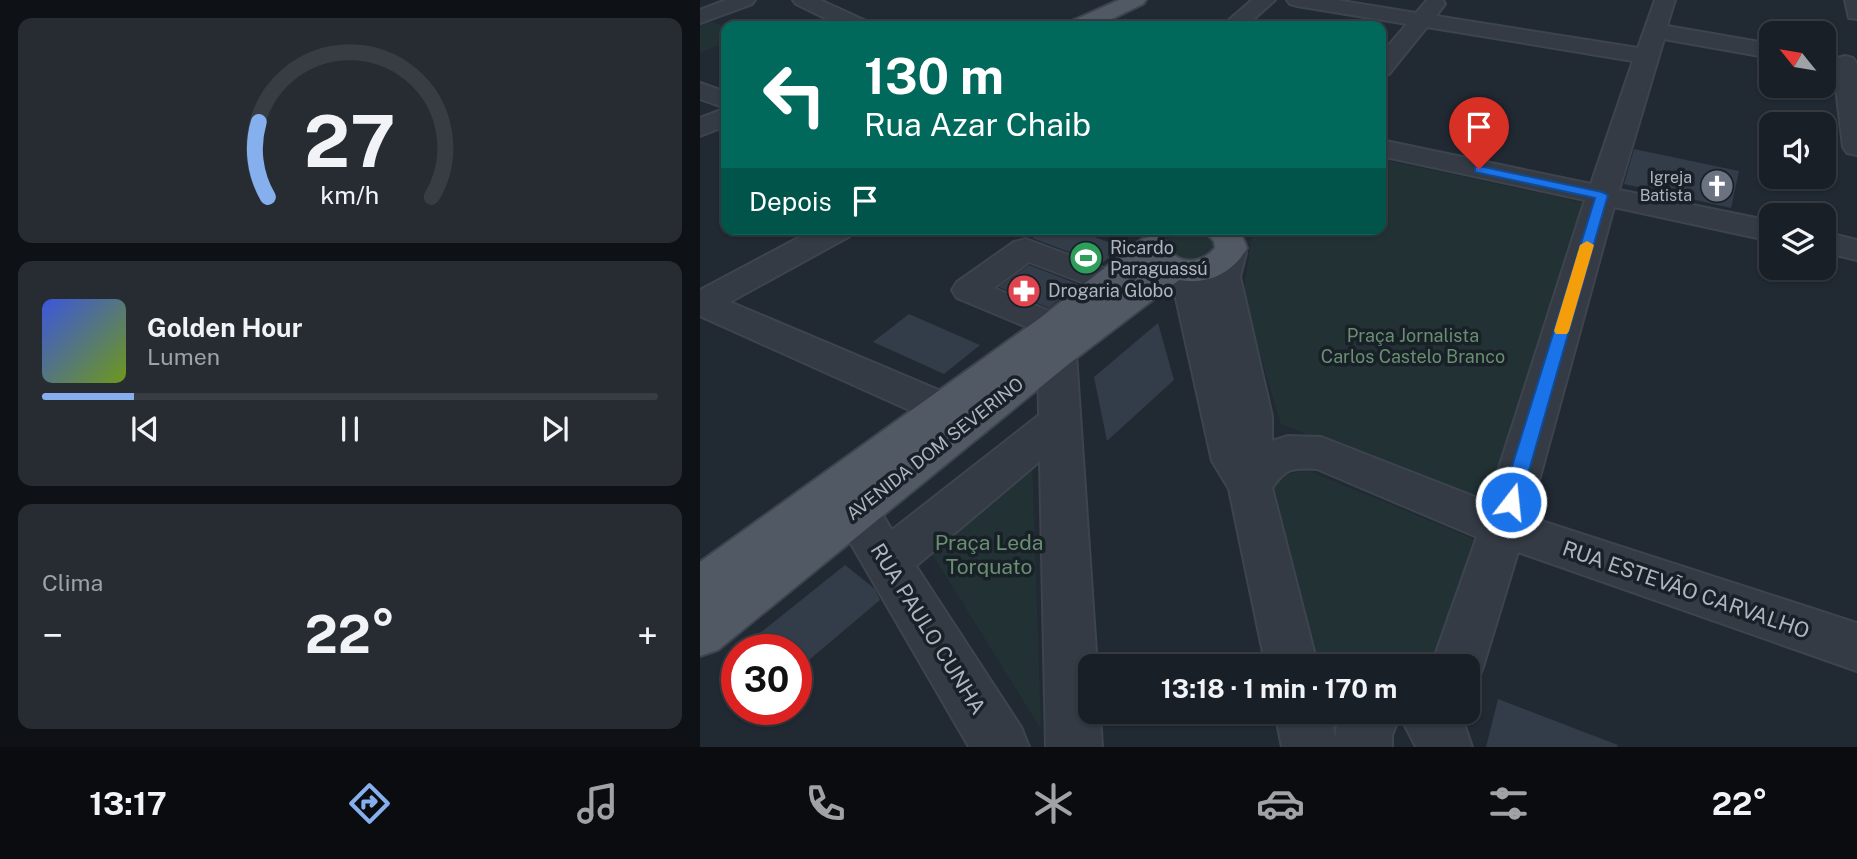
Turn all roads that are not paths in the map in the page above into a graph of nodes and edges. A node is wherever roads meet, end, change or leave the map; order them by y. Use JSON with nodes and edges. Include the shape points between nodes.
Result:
{"nodes":[{"id":1,"x":745,"y":0,"type":"edge"},
{"id":2,"x":803,"y":0,"type":"edge"},
{"id":3,"x":1265,"y":0,"type":"edge"},
{"id":4,"x":1297,"y":0,"type":"edge"},
{"id":5,"x":1438,"y":0,"type":"edge"},
{"id":6,"x":1855,"y":0,"type":"edge"},
{"id":7,"x":1126,"y":5,"type":"edge"},
{"id":8,"x":1857,"y":13,"type":"edge"},
{"id":9,"x":700,"y":17,"type":"edge"},
{"id":10,"x":847,"y":21,"type":"edge"},
{"id":11,"x":1091,"y":21,"type":"edge"},
{"id":12,"x":1100,"y":21,"type":"edge"},
{"id":13,"x":1239,"y":21,"type":"edge"},
{"id":14,"x":1421,"y":21,"type":"junction"},
{"id":15,"x":1655,"y":29,"type":"edge"},
{"id":16,"x":1759,"y":49,"type":"edge"},
{"id":17,"x":1386,"y":63,"type":"edge"},
{"id":18,"x":1842,"y":63,"type":"edge"},
{"id":19,"x":700,"y":91,"type":"edge"},
{"id":20,"x":721,"y":98,"type":"edge"},
{"id":21,"x":721,"y":118,"type":"edge"},
{"id":22,"x":700,"y":128,"type":"edge"},
{"id":23,"x":1857,"y":147,"type":"edge"},
{"id":24,"x":1386,"y":149,"type":"edge"},
{"id":25,"x":1602,"y":195,"type":"junction"},
{"id":26,"x":1759,"y":228,"type":"edge"},
{"id":27,"x":828,"y":235,"type":"edge"},
{"id":28,"x":1222,"y":236,"type":"edge"},
{"id":29,"x":1836,"y":245,"type":"edge"},
{"id":30,"x":1166,"y":247,"type":"edge"},
{"id":31,"x":1857,"y":250,"type":"edge"},
{"id":32,"x":1103,"y":287,"type":"junction"},
{"id":33,"x":700,"y":304,"type":"edge"},
{"id":34,"x":1055,"y":340,"type":"junction"},
{"id":35,"x":957,"y":414,"type":"junction"},
{"id":36,"x":1252,"y":416,"type":"junction"},
{"id":37,"x":1060,"y":421,"type":"junction"},
{"id":38,"x":1321,"y":453,"type":"junction"},
{"id":39,"x":1250,"y":486,"type":"junction"},
{"id":40,"x":855,"y":512,"type":"junction"},
{"id":41,"x":1503,"y":528,"type":"junction"},
{"id":42,"x":887,"y":562,"type":"junction"},
{"id":43,"x":700,"y":590,"type":"edge"},
{"id":44,"x":700,"y":633,"type":"edge"},
{"id":45,"x":1857,"y":648,"type":"edge"},
{"id":46,"x":1289,"y":654,"type":"edge"},
{"id":47,"x":1461,"y":654,"type":"edge"},
{"id":48,"x":1367,"y":724,"type":"edge"},
{"id":49,"x":1001,"y":747,"type":"edge"},
{"id":50,"x":1074,"y":747,"type":"edge"},
{"id":51,"x":1364,"y":747,"type":"edge"}],
"edges":[{"from":1,"to":9,"type":"street"},
{"from":2,"to":10,"type":"street"},
{"from":3,"to":13,"type":"street"},
{"from":4,"to":14,"type":"street"},
{"from":5,"to":14,"type":"street"},
{"from":6,"to":8,"type":"street"},
{"from":7,"to":11,"type":"main road"},
{"from":7,"to":12,"type":"main road"},
{"from":14,"to":15,"type":"street"},
{"from":14,"to":17,"type":"street"},
{"from":15,"to":16,"type":"street"},
{"from":15,"to":25,"type":"street"},
{"from":18,"to":23,"type":"street"},
{"from":19,"to":20,"type":"street"},
{"from":21,"to":22,"type":"street"},
{"from":24,"to":25,"type":"street"},
{"from":25,"to":26,"type":"street"},
{"from":25,"to":41,"type":"street"},
{"from":27,"to":33,"type":"street"},
{"from":28,"to":30,"type":"main road","via":[[1213,266]]},
{"from":28,"to":36,"type":"street","via":[[1223,277]]},
{"from":29,"to":31,"type":"street"},
{"from":30,"to":32,"type":"main road","name":"AVENIDA DOM SEVERINO"},
{"from":30,"to":34,"type":"main road","name":"AVENIDA DOM SEVERINO"},
{"from":30,"to":39,"type":"street","via":[[1233,461]]},
{"from":32,"to":34,"type":"main road","name":"AVENIDA DOM SEVERINO"},
{"from":32,"to":34,"type":"street","via":[[1026,249],[969,290]]},
{"from":33,"to":35,"type":"street"},
{"from":34,"to":35,"type":"main road","name":"AVENIDA DOM SEVERINO"},
{"from":34,"to":37,"type":"street"},
{"from":35,"to":40,"type":"main road","name":"AVENIDA DOM SEVERINO"},
{"from":35,"to":43,"type":"main road","name":"AVENIDA DOM SEVERINO"},
{"from":36,"to":38,"type":"street","via":[[1286,440]]},
{"from":36,"to":39,"type":"street"},
{"from":37,"to":42,"type":"street"},
{"from":37,"to":50,"type":"street"},
{"from":38,"to":39,"type":"street","name":"RUA ESTEVÃO CARVALHO","via":[[1288,452],[1267,462]]},
{"from":38,"to":41,"type":"street","name":"RUA ESTEVÃO CARVALHO"},
{"from":39,"to":46,"type":"street"},
{"from":40,"to":42,"type":"street","name":"RUA PAULO CUNHA"},
{"from":40,"to":44,"type":"main road","name":"AVENIDA DOM SEVERINO"},
{"from":41,"to":45,"type":"street","name":"RUA ESTEVÃO CARVALHO"},
{"from":41,"to":47,"type":"street"},
{"from":42,"to":49,"type":"street","name":"RUA PAULO CUNHA"},
{"from":48,"to":51,"type":"street"}]}
